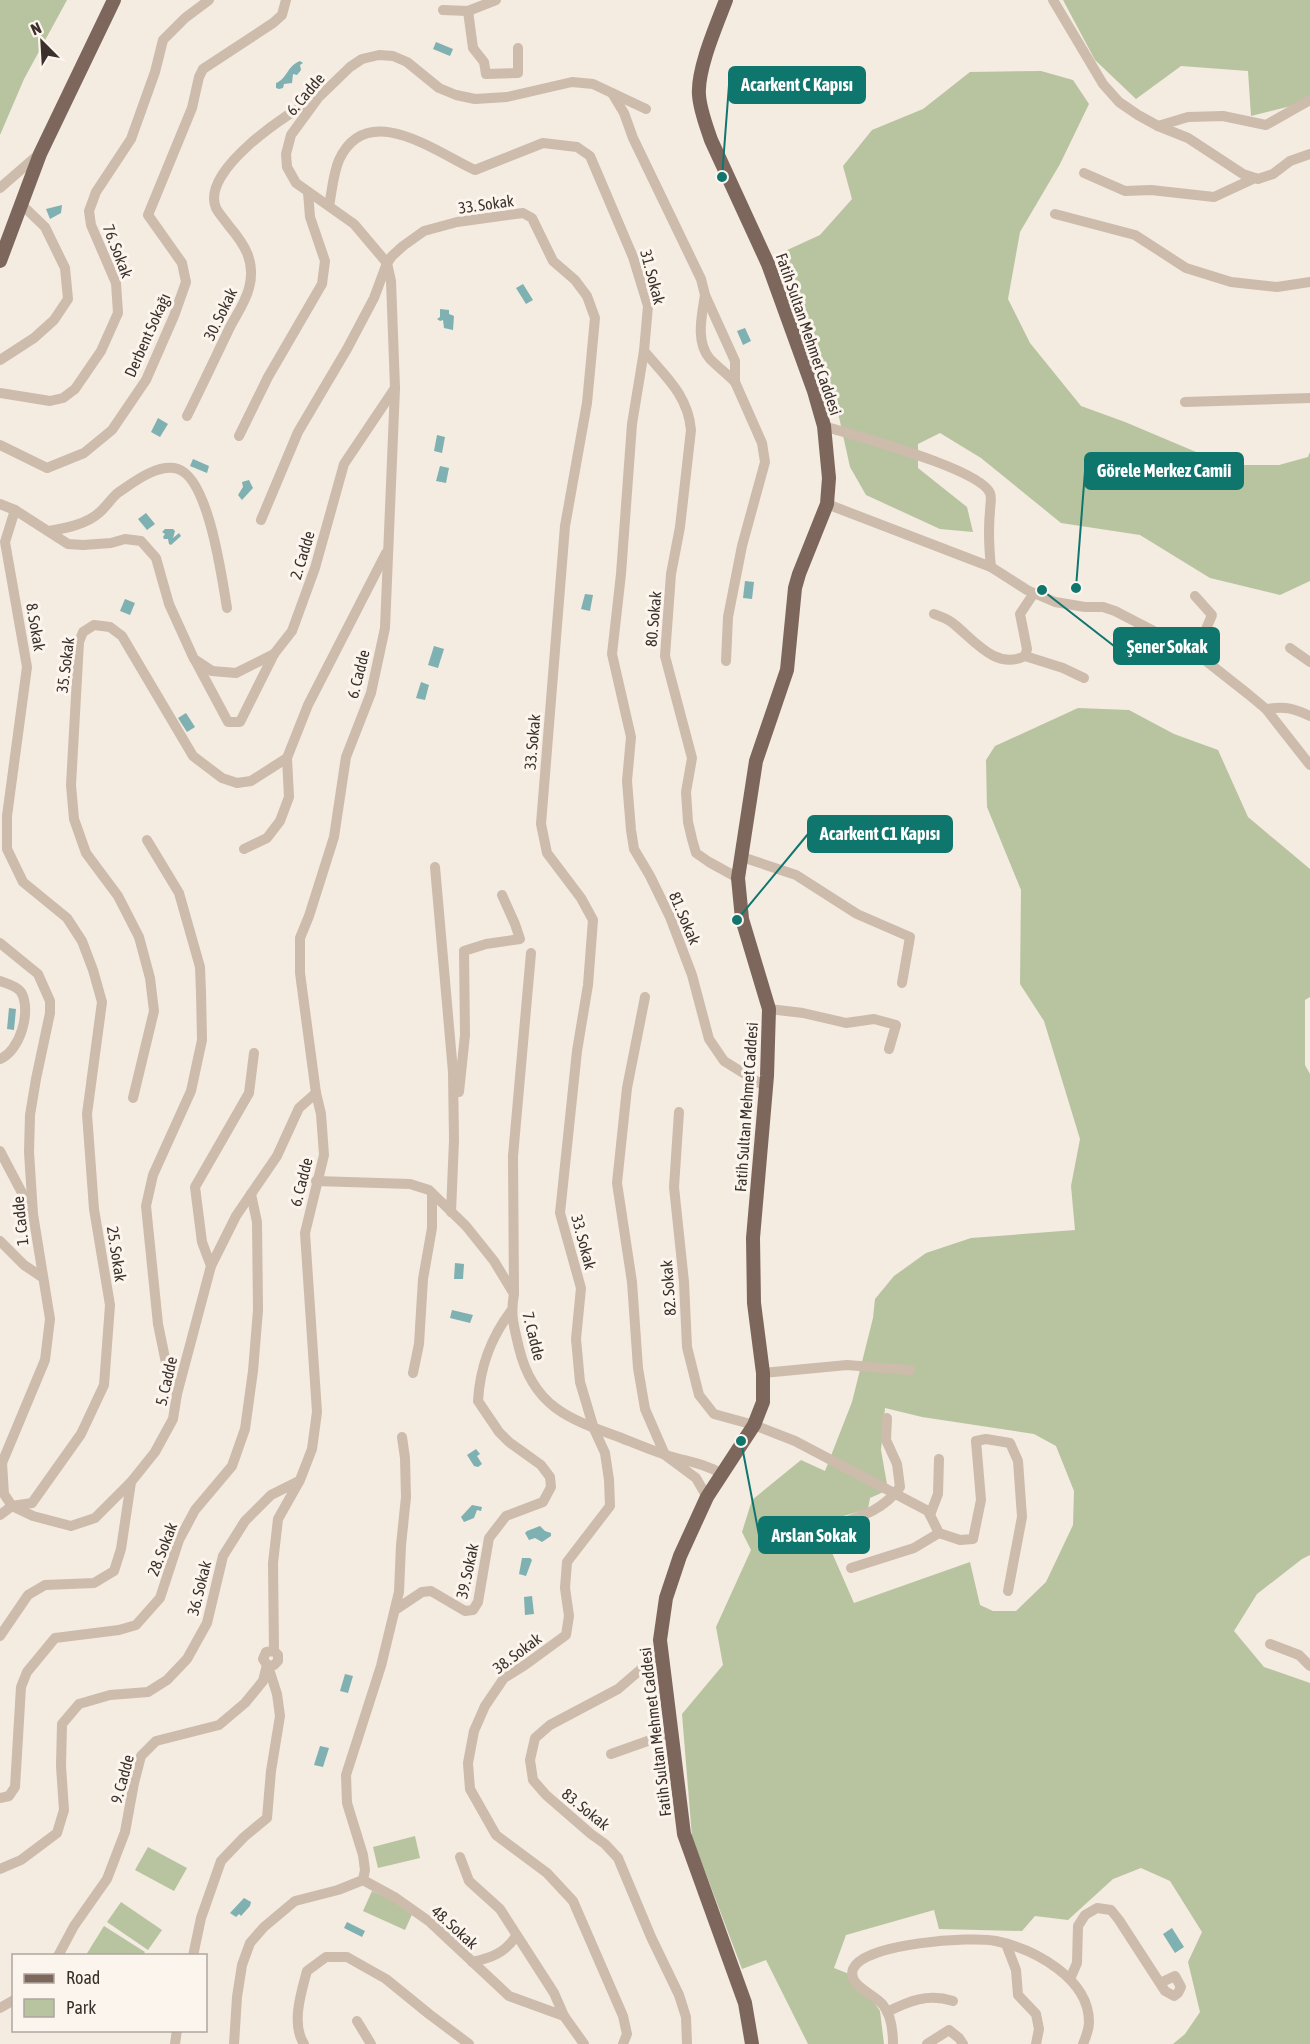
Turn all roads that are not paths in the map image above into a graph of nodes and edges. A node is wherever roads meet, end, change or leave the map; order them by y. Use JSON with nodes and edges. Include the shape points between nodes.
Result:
{"nodes":[{"id":1,"x":109,"y":0,"type":"edge"},
{"id":2,"x":114,"y":0,"type":"edge"},
{"id":3,"x":118,"y":0,"type":"edge"},
{"id":4,"x":209,"y":0,"type":"edge"},
{"id":5,"x":286,"y":0,"type":"edge"},
{"id":6,"x":496,"y":0,"type":"edge"},
{"id":7,"x":726,"y":0,"type":"edge"},
{"id":8,"x":1053,"y":0,"type":"edge"},
{"id":9,"x":443,"y":10,"type":"dead end"},
{"id":10,"x":468,"y":11,"type":"junction"},
{"id":11,"x":102,"y":22,"type":"junction"},
{"id":12,"x":518,"y":48,"type":"dead end"},
{"id":13,"x":612,"y":93,"type":"junction"},
{"id":14,"x":318,"y":98,"type":"junction"},
{"id":15,"x":1310,"y":100,"type":"edge"},
{"id":16,"x":646,"y":109,"type":"dead end"},
{"id":17,"x":1158,"y":126,"type":"junction"},
{"id":18,"x":40,"y":154,"type":"junction"},
{"id":19,"x":1310,"y":154,"type":"edge"},
{"id":20,"x":1084,"y":173,"type":"dead end"},
{"id":21,"x":1255,"y":177,"type":"junction"},
{"id":22,"x":0,"y":188,"type":"edge"},
{"id":23,"x":308,"y":192,"type":"junction"},
{"id":24,"x":22,"y":205,"type":"junction"},
{"id":25,"x":329,"y":206,"type":"junction"},
{"id":26,"x":1055,"y":214,"type":"dead end"},
{"id":27,"x":0,"y":261,"type":"edge"},
{"id":28,"x":387,"y":263,"type":"junction"},
{"id":29,"x":1310,"y":282,"type":"edge"},
{"id":30,"x":705,"y":295,"type":"junction"},
{"id":31,"x":644,"y":351,"type":"junction"},
{"id":32,"x":0,"y":360,"type":"edge"},
{"id":33,"x":735,"y":382,"type":"junction"},
{"id":34,"x":395,"y":388,"type":"junction"},
{"id":35,"x":0,"y":393,"type":"edge"},
{"id":36,"x":1310,"y":398,"type":"edge"},
{"id":37,"x":1185,"y":402,"type":"dead end"},
{"id":38,"x":187,"y":416,"type":"dead end"},
{"id":39,"x":824,"y":426,"type":"junction"},
{"id":40,"x":239,"y":436,"type":"dead end"},
{"id":41,"x":0,"y":445,"type":"edge"},
{"id":42,"x":0,"y":504,"type":"edge"},
{"id":43,"x":827,"y":504,"type":"junction"},
{"id":44,"x":15,"y":510,"type":"junction"},
{"id":45,"x":261,"y":520,"type":"dead end"},
{"id":46,"x":50,"y":531,"type":"junction"},
{"id":47,"x":389,"y":547,"type":"junction"},
{"id":48,"x":991,"y":567,"type":"junction"},
{"id":49,"x":1034,"y":593,"type":"junction"},
{"id":50,"x":1195,"y":596,"type":"dead end"},
{"id":51,"x":227,"y":608,"type":"dead end"},
{"id":52,"x":933,"y":614,"type":"dead end"},
{"id":53,"x":1290,"y":648,"type":"dead end"},
{"id":54,"x":1196,"y":653,"type":"junction"},
{"id":55,"x":274,"y":654,"type":"junction"},
{"id":56,"x":1025,"y":656,"type":"junction"},
{"id":57,"x":195,"y":659,"type":"junction"},
{"id":58,"x":726,"y":661,"type":"dead end"},
{"id":59,"x":1310,"y":662,"type":"edge"},
{"id":60,"x":1084,"y":678,"type":"dead end"},
{"id":61,"x":1266,"y":709,"type":"junction"},
{"id":62,"x":1310,"y":716,"type":"edge"},
{"id":63,"x":631,"y":737,"type":"joint"},
{"id":64,"x":287,"y":758,"type":"junction"},
{"id":65,"x":1310,"y":765,"type":"edge"},
{"id":66,"x":147,"y":840,"type":"dead end"},
{"id":67,"x":244,"y":849,"type":"dead end"},
{"id":68,"x":742,"y":857,"type":"junction"},
{"id":69,"x":435,"y":867,"type":"dead end"},
{"id":70,"x":738,"y":878,"type":"junction"},
{"id":71,"x":502,"y":896,"type":"dead end"},
{"id":72,"x":0,"y":943,"type":"edge"},
{"id":73,"x":531,"y":953,"type":"dead end"},
{"id":74,"x":93,"y":970,"type":"joint"},
{"id":75,"x":0,"y":981,"type":"edge"},
{"id":76,"x":902,"y":983,"type":"dead end"},
{"id":77,"x":645,"y":997,"type":"dead end"},
{"id":78,"x":769,"y":1009,"type":"junction"},
{"id":79,"x":889,"y":1049,"type":"dead end"},
{"id":80,"x":254,"y":1053,"type":"dead end"},
{"id":81,"x":0,"y":1059,"type":"edge"},
{"id":82,"x":766,"y":1086,"type":"junction"},
{"id":83,"x":316,"y":1093,"type":"junction"},
{"id":84,"x":133,"y":1098,"type":"dead end"},
{"id":85,"x":679,"y":1112,"type":"dead end"},
{"id":86,"x":454,"y":1140,"type":"junction"},
{"id":87,"x":0,"y":1151,"type":"edge"},
{"id":88,"x":316,"y":1181,"type":"junction"},
{"id":89,"x":251,"y":1194,"type":"junction"},
{"id":90,"x":432,"y":1194,"type":"junction"},
{"id":91,"x":451,"y":1212,"type":"junction"},
{"id":92,"x":33,"y":1214,"type":"junction"},
{"id":93,"x":0,"y":1241,"type":"edge"},
{"id":94,"x":211,"y":1266,"type":"junction"},
{"id":95,"x":42,"y":1277,"type":"junction"},
{"id":96,"x":514,"y":1294,"type":"junction"},
{"id":97,"x":511,"y":1311,"type":"junction"},
{"id":98,"x":910,"y":1370,"type":"dead end"},
{"id":99,"x":413,"y":1373,"type":"dead end"},
{"id":100,"x":763,"y":1373,"type":"junction"},
{"id":101,"x":177,"y":1394,"type":"junction"},
{"id":102,"x":887,"y":1418,"type":"dead end"},
{"id":103,"x":754,"y":1425,"type":"junction"},
{"id":104,"x":594,"y":1429,"type":"junction"},
{"id":105,"x":402,"y":1437,"type":"dead end"},
{"id":106,"x":665,"y":1455,"type":"junction"},
{"id":107,"x":939,"y":1459,"type":"dead end"},
{"id":108,"x":1,"y":1470,"type":"edge"},
{"id":109,"x":722,"y":1474,"type":"junction"},
{"id":110,"x":300,"y":1480,"type":"junction"},
{"id":111,"x":131,"y":1482,"type":"junction"},
{"id":112,"x":895,"y":1494,"type":"junction"},
{"id":113,"x":707,"y":1497,"type":"junction"},
{"id":114,"x":12,"y":1506,"type":"junction"},
{"id":115,"x":0,"y":1515,"type":"edge"},
{"id":116,"x":930,"y":1515,"type":"junction"},
{"id":117,"x":832,"y":1526,"type":"dead end"},
{"id":118,"x":939,"y":1533,"type":"junction"},
{"id":119,"x":851,"y":1568,"type":"dead end"},
{"id":120,"x":1008,"y":1591,"type":"dead end"},
{"id":121,"x":395,"y":1610,"type":"junction"},
{"id":122,"x":0,"y":1636,"type":"edge"},
{"id":123,"x":1270,"y":1644,"type":"dead end"},
{"id":124,"x":661,"y":1652,"type":"junction"},
{"id":125,"x":272,"y":1661,"type":"junction"},
{"id":126,"x":1310,"y":1666,"type":"edge"},
{"id":127,"x":672,"y":1732,"type":"junction"},
{"id":128,"x":611,"y":1754,"type":"dead end"},
{"id":129,"x":0,"y":1798,"type":"edge"},
{"id":130,"x":460,"y":1857,"type":"dead end"},
{"id":131,"x":0,"y":1869,"type":"edge"},
{"id":132,"x":363,"y":1880,"type":"junction"},
{"id":133,"x":516,"y":1936,"type":"junction"},
{"id":134,"x":1006,"y":1944,"type":"junction"},
{"id":135,"x":59,"y":1954,"type":"edge"},
{"id":136,"x":193,"y":1954,"type":"edge"},
{"id":137,"x":472,"y":1962,"type":"junction"},
{"id":138,"x":1070,"y":1979,"type":"junction"},
{"id":139,"x":1160,"y":1983,"type":"dead end"},
{"id":140,"x":953,"y":2001,"type":"dead end"},
{"id":141,"x":887,"y":2012,"type":"junction"},
{"id":142,"x":564,"y":2016,"type":"junction"},
{"id":143,"x":357,"y":2021,"type":"dead end"},
{"id":144,"x":234,"y":2044,"type":"edge"},
{"id":145,"x":304,"y":2044,"type":"edge"},
{"id":146,"x":371,"y":2044,"type":"edge"},
{"id":147,"x":469,"y":2044,"type":"edge"},
{"id":148,"x":584,"y":2044,"type":"edge"},
{"id":149,"x":623,"y":2044,"type":"edge"},
{"id":150,"x":687,"y":2044,"type":"edge"},
{"id":151,"x":753,"y":2044,"type":"edge"},
{"id":152,"x":892,"y":2044,"type":"edge"},
{"id":153,"x":927,"y":2044,"type":"edge"},
{"id":154,"x":963,"y":2044,"type":"edge"},
{"id":155,"x":1036,"y":2044,"type":"edge"},
{"id":156,"x":1083,"y":2044,"type":"edge"}],
"edges":[{"from":1,"to":11,"type":"main road"},
{"from":2,"to":11,"type":"main road"},
{"from":3,"to":11,"type":"street"},
{"from":4,"to":35,"type":"street","name":"76. Sokak","via":[[164,40],[131,138],[96,192],[89,211],[91,225],[116,283],[118,313],[101,351],[75,389],[63,398],[50,401]]},
{"from":5,"to":41,"type":"street","name":"Derbent Sokağı","via":[[282,15],[273,23],[203,69],[192,108],[148,215],[182,263],[186,282],[146,380],[112,430],[84,453],[47,468]]},
{"from":6,"to":10,"type":"street"},
{"from":7,"to":39,"type":"main road","name":"Fatih Sultan Mehmet Caddesi","via":[[700,79],[704,121],[768,264]]},
{"from":8,"to":17,"type":"street","via":[[1103,84],[1119,102]]},
{"from":9,"to":10,"type":"street"},
{"from":10,"to":12,"type":"street","via":[[473,48],[484,62],[486,74],[518,73]]},
{"from":11,"to":18,"type":"main road"},
{"from":13,"to":14,"type":"street","name":"6. Cadde","via":[[593,84],[572,82],[507,97],[476,99],[439,88],[406,62],[379,55],[350,67]]},
{"from":13,"to":16,"type":"street","name":"6. Cadde"},
{"from":13,"to":30,"type":"street","via":[[701,279]]},
{"from":14,"to":23,"type":"street","name":"6. Cadde","via":[[291,135],[286,154],[287,167],[296,183]]},
{"from":14,"to":38,"type":"street","name":"30. Sokak","via":[[297,108],[249,144],[225,171],[214,191],[217,211],[244,244],[250,258],[249,289]]},
{"from":15,"to":17,"type":"street","via":[[1266,125],[1223,116],[1200,116]]},
{"from":17,"to":21,"type":"street","via":[[1188,138],[1243,174]]},
{"from":18,"to":22,"type":"street"},
{"from":18,"to":24,"type":"main road"},
{"from":19,"to":21,"type":"street","via":[[1290,161],[1273,174]]},
{"from":20,"to":21,"type":"street","via":[[1125,190],[1214,197]]},
{"from":23,"to":25,"type":"street","name":"6. Cadde"},
{"from":23,"to":40,"type":"street","via":[[310,217],[325,261],[322,284]]},
{"from":24,"to":27,"type":"main road"},
{"from":24,"to":32,"type":"street","via":[[45,227],[65,268],[68,299],[34,339]]},
{"from":25,"to":28,"type":"street","name":"6. Cadde","via":[[354,224]]},
{"from":25,"to":31,"type":"street","name":"31. Sokak","via":[[338,162],[348,144],[364,133],[380,130],[409,136],[475,171],[543,143],[577,147],[590,156],[633,258],[648,306]]},
{"from":26,"to":29,"type":"street","via":[[1135,235],[1186,268],[1231,282],[1277,286]]},
{"from":28,"to":34,"type":"street","name":"6. Cadde"},
{"from":28,"to":45,"type":"street","via":[[358,329],[298,432]]},
{"from":28,"to":104,"type":"street","name":"33. Sokak","via":[[424,231],[523,213],[532,218],[553,261],[587,296],[595,318],[587,403],[565,526],[541,824],[547,853],[581,898],[592,920],[588,985],[560,1212],[581,1288],[576,1339],[580,1382]]},
{"from":30,"to":33,"type":"street","via":[[735,361]]},
{"from":30,"to":33,"type":"street","via":[[702,343],[709,358]]},
{"from":31,"to":63,"type":"street","name":"31. Sokak","via":[[632,424],[612,654]]},
{"from":31,"to":70,"type":"street","name":"80. Sokak","via":[[684,399],[691,423],[671,574],[665,656],[692,758],[686,792],[688,822],[696,853]]},
{"from":33,"to":58,"type":"street","via":[[762,443],[765,462],[728,617]]},
{"from":34,"to":47,"type":"street","name":"6. Cadde"},
{"from":34,"to":55,"type":"street","name":"2. Cadde","via":[[344,464],[315,568],[292,631]]},
{"from":36,"to":37,"type":"street"},
{"from":39,"to":43,"type":"main road","name":"Fatih Sultan Mehmet Caddesi"},
{"from":39,"to":48,"type":"street","via":[[954,468],[985,486],[991,495]]},
{"from":42,"to":44,"type":"street"},
{"from":43,"to":48,"type":"street"},
{"from":43,"to":68,"type":"main road","name":"Fatih Sultan Mehmet Caddesi","via":[[795,588],[788,670],[756,761]]},
{"from":44,"to":46,"type":"street"},
{"from":44,"to":74,"type":"street","name":"8. Sokak","via":[[5,542],[27,667],[7,816],[7,849],[23,882],[67,918],[82,941]]},
{"from":46,"to":51,"type":"street","via":[[75,526],[99,514],[117,494],[160,469],[178,469],[191,479],[203,499]]},
{"from":46,"to":57,"type":"street","via":[[68,544],[141,541],[156,558],[169,604]]},
{"from":47,"to":64,"type":"street","via":[[308,705]]},
{"from":47,"to":83,"type":"street","name":"6. Cadde","via":[[385,628],[371,693],[346,757],[334,837],[300,938],[300,973]]},
{"from":48,"to":49,"type":"street"},
{"from":49,"to":54,"type":"street","via":[[1055,602],[1114,611]]},
{"from":49,"to":56,"type":"street","via":[[1020,614]]},
{"from":50,"to":54,"type":"street","via":[[1212,615]]},
{"from":52,"to":56,"type":"street","via":[[953,622],[976,646],[1002,659],[1015,661]]},
{"from":53,"to":59,"type":"street"},
{"from":54,"to":61,"type":"street"},
{"from":55,"to":57,"type":"street","name":"2. Cadde","via":[[236,673],[212,671]]},
{"from":55,"to":57,"type":"street","via":[[240,722],[228,722]]},
{"from":56,"to":60,"type":"street"},
{"from":61,"to":62,"type":"street","via":[[1292,708]]},
{"from":61,"to":65,"type":"street"},
{"from":63,"to":82,"type":"street","name":"81. Sokak","via":[[627,781],[634,849],[670,917],[692,975],[709,1039],[724,1060]]},
{"from":64,"to":67,"type":"street","via":[[289,797],[280,820],[267,838]]},
{"from":64,"to":84,"type":"street","name":"35. Sokak","via":[[250,781],[237,783],[222,778],[193,756],[122,636],[110,627],[94,625],[83,632],[79,642],[70,785],[74,819],[86,853],[118,896],[139,938],[154,1011]]},
{"from":66,"to":101,"type":"street","via":[[180,893],[200,967],[202,1040],[191,1091],[153,1175],[146,1206],[158,1324],[165,1363]]},
{"from":68,"to":70,"type":"main road","name":"Fatih Sultan Mehmet Caddesi"},
{"from":68,"to":76,"type":"street","via":[[796,875],[857,914],[910,938]]},
{"from":69,"to":86,"type":"street","via":[[453,1072]]},
{"from":70,"to":78,"type":"main road","name":"Fatih Sultan Mehmet Caddesi","via":[[742,919]]},
{"from":71,"to":86,"type":"street","via":[[520,939],[464,951],[465,1035]]},
{"from":72,"to":92,"type":"street","name":"1. Cadde","via":[[38,974],[50,1000],[30,1115]]},
{"from":73,"to":96,"type":"street","via":[[513,1156]]},
{"from":74,"to":114,"type":"street","name":"25. Sokak","via":[[102,1002],[87,1114],[94,1209],[110,1305],[104,1385],[81,1434],[32,1503]]},
{"from":75,"to":81,"type":"street","via":[[21,992],[24,1027],[7,1057]]},
{"from":77,"to":106,"type":"street","via":[[627,1088],[618,1183],[645,1409]]},
{"from":78,"to":79,"type":"street","via":[[846,1023],[874,1018],[896,1025]]},
{"from":78,"to":82,"type":"main road","name":"Fatih Sultan Mehmet Caddesi"},
{"from":80,"to":94,"type":"street","via":[[249,1093],[195,1187],[202,1242]]},
{"from":82,"to":100,"type":"main road","name":"Fatih Sultan Mehmet Caddesi","via":[[753,1270]]},
{"from":83,"to":88,"type":"street","name":"6. Cadde","via":[[324,1155]]},
{"from":83,"to":89,"type":"street","name":"5. Cadde","via":[[299,1108],[277,1156]]},
{"from":85,"to":103,"type":"street","name":"82. Sokak","via":[[674,1187],[687,1347],[699,1395],[714,1414]]},
{"from":86,"to":91,"type":"street"},
{"from":87,"to":92,"type":"street"},
{"from":88,"to":90,"type":"street","name":"7. Cadde","via":[[410,1184]]},
{"from":88,"to":110,"type":"street","name":"6. Cadde","via":[[305,1233],[317,1412],[312,1449]]},
{"from":89,"to":94,"type":"street","name":"5. Cadde"},
{"from":89,"to":129,"type":"street","name":"28. Sokak","via":[[257,1222],[258,1310],[245,1429],[232,1466],[195,1510],[179,1540],[160,1598],[136,1624],[55,1638],[27,1672],[21,1687],[15,1787],[9,1796]]},
{"from":90,"to":91,"type":"street","name":"7. Cadde"},
{"from":90,"to":99,"type":"street","via":[[432,1228]]},
{"from":91,"to":96,"type":"street","name":"7. Cadde","via":[[494,1261]]},
{"from":92,"to":95,"type":"street","name":"1. Cadde"},
{"from":93,"to":95,"type":"street"},
{"from":94,"to":101,"type":"street","name":"5. Cadde"},
{"from":95,"to":108,"type":"street","name":"1. Cadde","via":[[50,1319],[45,1360]]},
{"from":96,"to":97,"type":"street","name":"7. Cadde"},
{"from":97,"to":104,"type":"street","name":"7. Cadde","via":[[531,1379],[561,1414]]},
{"from":97,"to":121,"type":"street","name":"39. Sokak","via":[[487,1350],[478,1401],[499,1432],[541,1465],[550,1477],[551,1487],[543,1502],[507,1516],[489,1538],[478,1602],[473,1610],[465,1611],[431,1591],[422,1592]]},
{"from":98,"to":100,"type":"street","via":[[847,1365]]},
{"from":100,"to":103,"type":"main road","name":"Fatih Sultan Mehmet Caddesi","via":[[763,1402]]},
{"from":101,"to":111,"type":"street","name":"5. Cadde","via":[[173,1419],[155,1452]]},
{"from":102,"to":112,"type":"street","via":[[886,1440],[897,1464],[900,1487]]},
{"from":103,"to":109,"type":"main road","name":"Fatih Sultan Mehmet Caddesi"},
{"from":103,"to":112,"type":"street","name":"82. Sokak","via":[[795,1441]]},
{"from":104,"to":106,"type":"street","name":"7. Cadde"},
{"from":104,"to":149,"type":"street","name":"38. Sokak","via":[[605,1453],[610,1506],[567,1562],[566,1635],[504,1678],[474,1731],[468,1763],[470,1788],[496,1835],[547,1873],[573,1901],[623,2016],[627,2034]]},
{"from":105,"to":121,"type":"street","via":[[406,1497]]},
{"from":106,"to":109,"type":"street","name":"7. Cadde","via":[[706,1465]]},
{"from":106,"to":113,"type":"street","via":[[696,1478]]},
{"from":107,"to":116,"type":"street","via":[[938,1494]]},
{"from":108,"to":114,"type":"street","name":"1. Cadde","via":[[4,1494]]},
{"from":109,"to":113,"type":"main road","name":"Fatih Sultan Mehmet Caddesi"},
{"from":110,"to":125,"type":"street","name":"6. Cadde","via":[[278,1519],[273,1563]]},
{"from":110,"to":131,"type":"street","name":"36. Sokak","via":[[271,1495],[245,1521],[223,1556],[207,1623],[187,1659],[167,1680],[148,1692],[110,1695],[79,1704],[62,1724],[64,1810],[57,1833],[21,1860]]},
{"from":111,"to":114,"type":"street","name":"5. Cadde","via":[[95,1518],[71,1526]]},
{"from":111,"to":122,"type":"street","via":[[114,1571],[94,1583],[45,1585],[28,1595]]},
{"from":112,"to":116,"type":"street","name":"82. Sokak"},
{"from":112,"to":117,"type":"street","via":[[886,1504]]},
{"from":113,"to":124,"type":"main road","name":"Fatih Sultan Mehmet Caddesi","via":[[666,1598]]},
{"from":114,"to":115,"type":"street","name":"25. Sokak"},
{"from":116,"to":118,"type":"street"},
{"from":118,"to":119,"type":"street","via":[[914,1548]]},
{"from":118,"to":120,"type":"street","via":[[960,1540],[973,1539],[981,1500],[976,1441],[1010,1443],[1018,1461],[1022,1517]]},
{"from":121,"to":132,"type":"street","via":[[346,1775],[347,1803],[363,1855]]},
{"from":123,"to":126,"type":"street","via":[[1299,1655]]},
{"from":124,"to":127,"type":"main road","name":"Fatih Sultan Mehmet Caddesi"},
{"from":124,"to":150,"type":"street","name":"83. Sokak","via":[[618,1689],[550,1725],[535,1738],[531,1760],[533,1780],[546,1795],[618,1858],[679,1995],[686,2017]]},
{"from":125,"to":135,"type":"street","name":"9. Cadde","via":[[263,1681],[219,1725],[156,1741],[141,1756],[125,1832],[107,1879]]},
{"from":125,"to":136,"type":"street","via":[[280,1716],[267,1818],[221,1861]]},
{"from":127,"to":128,"type":"street"},
{"from":127,"to":151,"type":"main road","name":"Fatih Sultan Mehmet Caddesi","via":[[684,1834],[745,2003]]},
{"from":130,"to":133,"type":"street","via":[[470,1881],[500,1909]]},
{"from":132,"to":137,"type":"street","name":"48. Sokak","via":[[422,1916]]},
{"from":132,"to":144,"type":"street","via":[[295,1901],[250,1944],[242,1965]]},
{"from":133,"to":137,"type":"street","via":[[510,1946],[494,1957]]},
{"from":133,"to":142,"type":"street","via":[[554,1993]]},
{"from":134,"to":138,"type":"street","via":[[1039,1958]]},
{"from":134,"to":141,"type":"street","via":[[961,1939],[929,1941],[891,1948],[860,1960],[853,1968],[853,1977]]},
{"from":134,"to":155,"type":"street","via":[[1016,1970],[1018,1995],[1036,2014],[1040,2029]]},
{"from":137,"to":142,"type":"street","name":"48. Sokak","via":[[509,1996]]},
{"from":138,"to":139,"type":"street","via":[[1077,1963],[1078,1926],[1096,1908],[1111,1910]]},
{"from":138,"to":156,"type":"street","via":[[1086,2006],[1089,2020]]},
{"from":140,"to":141,"type":"street","via":[[918,1998]]},
{"from":141,"to":152,"type":"street"},
{"from":142,"to":148,"type":"street"},
{"from":143,"to":146,"type":"street"},
{"from":145,"to":147,"type":"street","via":[[298,2035],[300,1999],[307,1971],[326,1957],[346,1957],[386,1978]]},
{"from":153,"to":154,"type":"street","via":[[949,2030]]}]}
